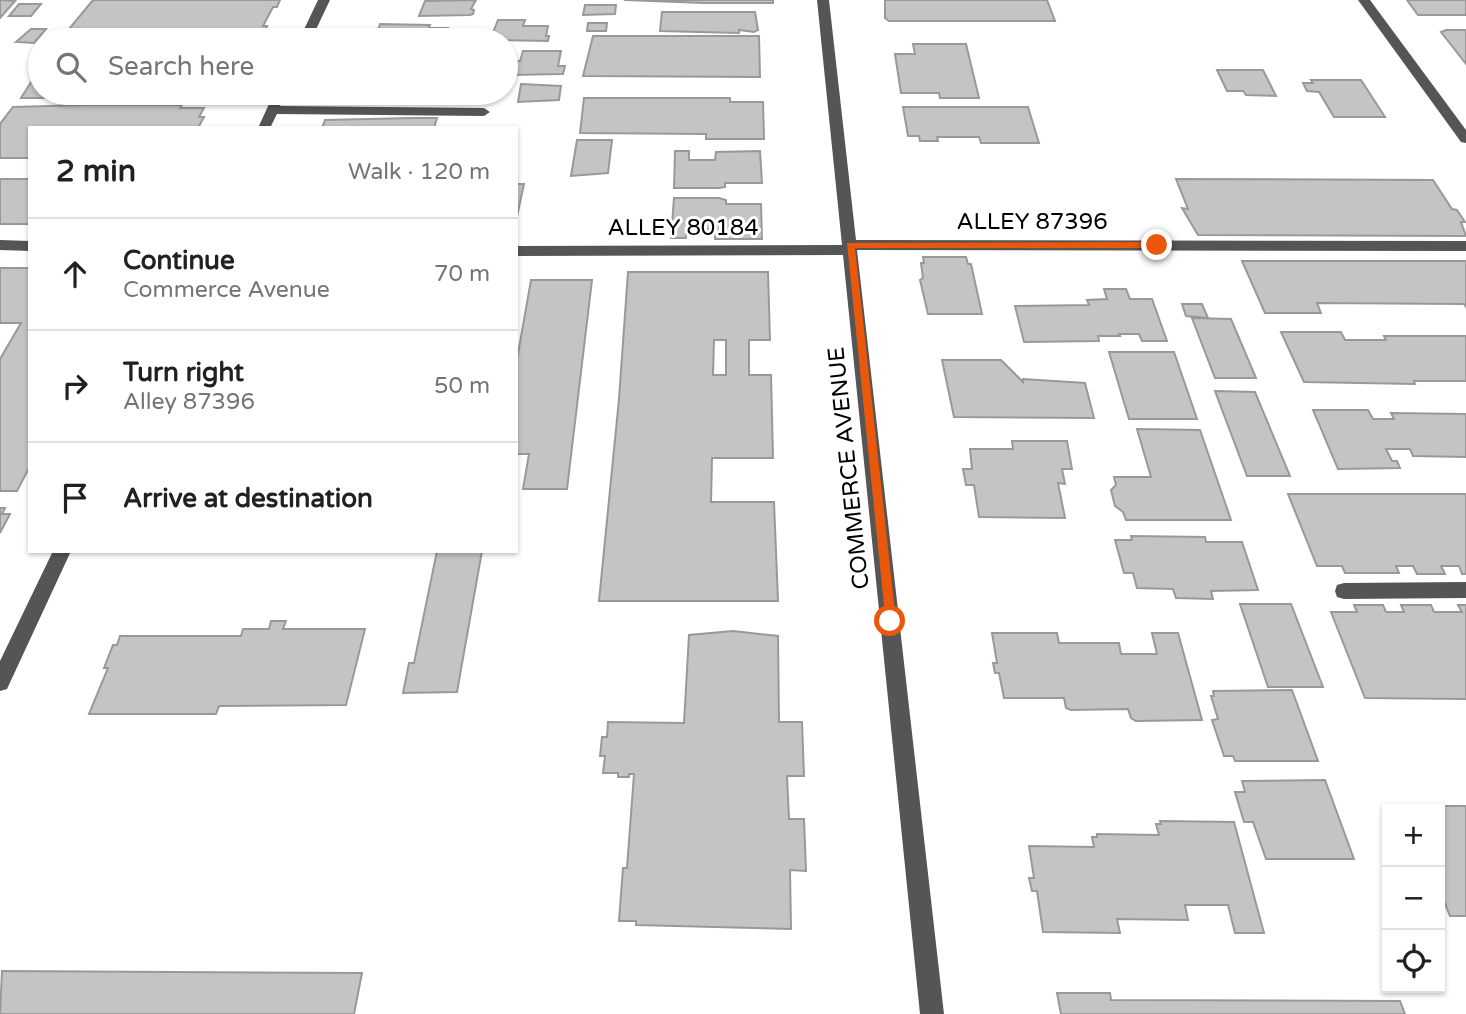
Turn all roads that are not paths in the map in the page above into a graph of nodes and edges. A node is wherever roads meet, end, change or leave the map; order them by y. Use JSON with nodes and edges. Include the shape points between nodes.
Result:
{"nodes":[{"id":1,"x":324,"y":0,"type":"edge"},
{"id":2,"x":823,"y":0,"type":"edge"},
{"id":3,"x":1364,"y":0,"type":"edge"},
{"id":4,"x":311,"y":28,"type":"edge"},
{"id":5,"x":274,"y":105,"type":"edge"},
{"id":6,"x":272,"y":110,"type":"junction"},
{"id":7,"x":484,"y":112,"type":"dead end"},
{"id":8,"x":265,"y":126,"type":"edge"},
{"id":9,"x":1466,"y":139,"type":"edge"},
{"id":10,"x":0,"y":246,"type":"edge"},
{"id":11,"x":28,"y":246,"type":"edge"},
{"id":12,"x":1466,"y":246,"type":"edge"},
{"id":13,"x":850,"y":247,"type":"junction"},
{"id":14,"x":518,"y":251,"type":"edge"},
{"id":15,"x":61,"y":553,"type":"edge"},
{"id":16,"x":1466,"y":590,"type":"edge"},
{"id":17,"x":1344,"y":591,"type":"dead end"},
{"id":18,"x":0,"y":682,"type":"edge"},
{"id":19,"x":932,"y":1014,"type":"edge"}],
"edges":[{"from":1,"to":4,"type":"street"},
{"from":2,"to":13,"type":"street","name":"COMMERCE AVENUE"},
{"from":3,"to":9,"type":"street"},
{"from":5,"to":6,"type":"street"},
{"from":6,"to":7,"type":"street"},
{"from":6,"to":8,"type":"street"},
{"from":10,"to":11,"type":"street"},
{"from":12,"to":13,"type":"street","name":"ALLEY 87396"},
{"from":13,"to":14,"type":"street","name":"ALLEY 80184"},
{"from":13,"to":19,"type":"street","name":"COMMERCE AVENUE"},
{"from":15,"to":18,"type":"street"},
{"from":16,"to":17,"type":"street"}]}
